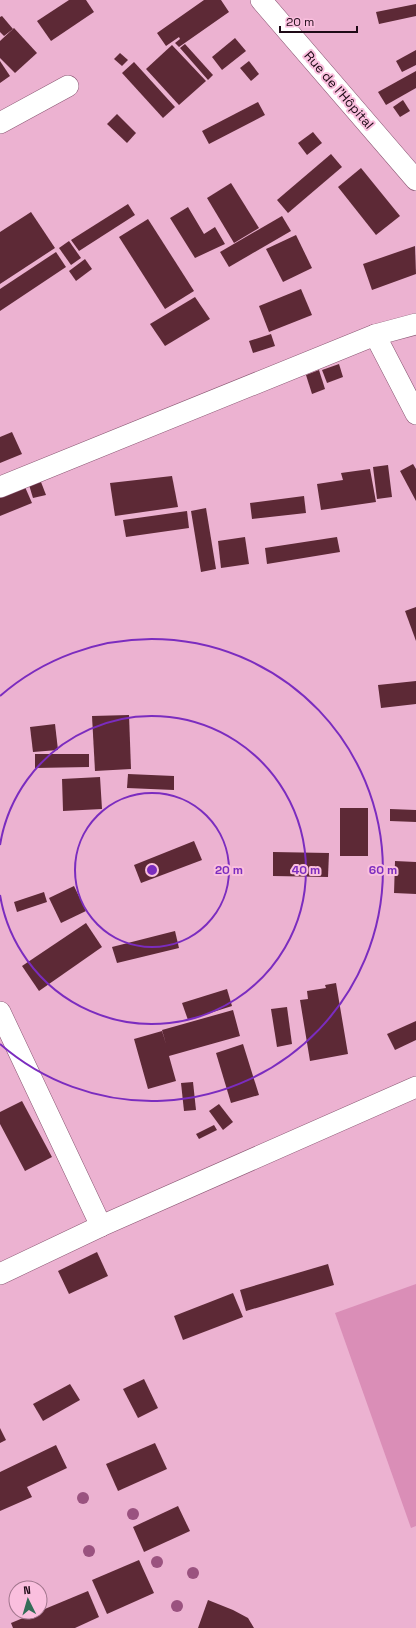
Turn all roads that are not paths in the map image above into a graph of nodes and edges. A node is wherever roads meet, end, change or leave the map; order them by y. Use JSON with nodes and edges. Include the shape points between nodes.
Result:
{"nodes":[{"id":1,"x":261,"y":0,"type":"edge"},
{"id":2,"x":68,"y":86,"type":"dead end"},
{"id":3,"x":0,"y":123,"type":"edge"},
{"id":4,"x":416,"y":180,"type":"edge"},
{"id":5,"x":416,"y":324,"type":"edge"},
{"id":6,"x":375,"y":335,"type":"junction"},
{"id":7,"x":416,"y":414,"type":"edge"},
{"id":8,"x":0,"y":487,"type":"edge"},
{"id":9,"x":0,"y":1012,"type":"edge"},
{"id":10,"x":416,"y":1087,"type":"edge"},
{"id":11,"x":101,"y":1226,"type":"junction"},
{"id":12,"x":0,"y":1274,"type":"edge"}],
"edges":[{"from":1,"to":4,"type":"street","name":"Rue de l'Hôpital"},
{"from":2,"to":3,"type":"street"},
{"from":5,"to":6,"type":"street"},
{"from":6,"to":7,"type":"street"},
{"from":6,"to":8,"type":"street"},
{"from":9,"to":11,"type":"street"},
{"from":10,"to":11,"type":"street"},
{"from":11,"to":12,"type":"street"}]}
